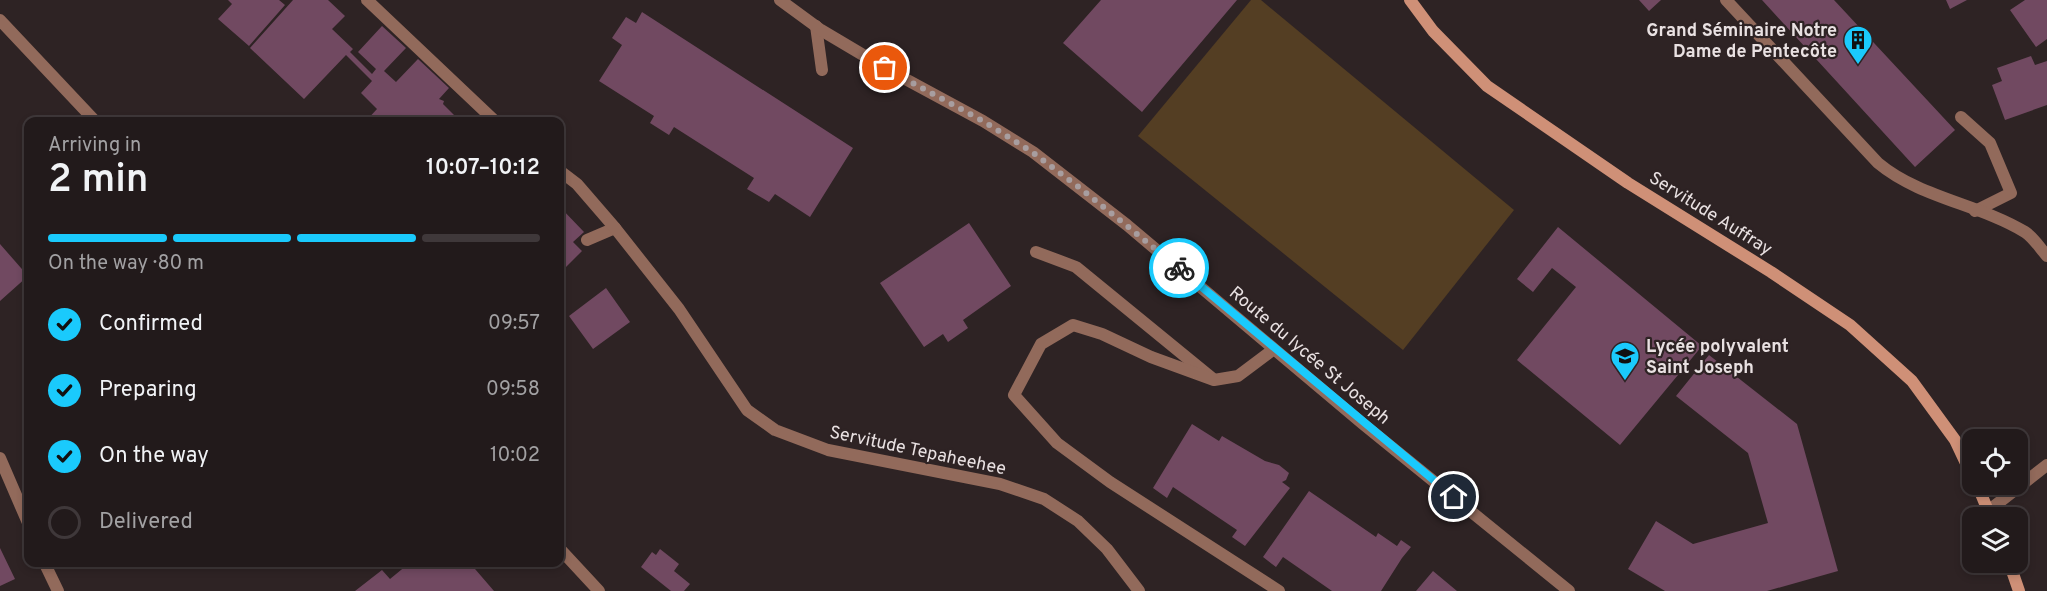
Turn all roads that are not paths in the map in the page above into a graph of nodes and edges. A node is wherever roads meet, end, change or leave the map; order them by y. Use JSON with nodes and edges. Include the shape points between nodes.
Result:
{"nodes":[{"id":1,"x":368,"y":0,"type":"edge"},
{"id":2,"x":780,"y":0,"type":"edge"},
{"id":3,"x":1410,"y":0,"type":"edge"},
{"id":4,"x":1726,"y":0,"type":"edge"},
{"id":5,"x":0,"y":20,"type":"edge"},
{"id":6,"x":816,"y":26,"type":"junction"},
{"id":7,"x":822,"y":70,"type":"dead end"},
{"id":8,"x":91,"y":117,"type":"edge"},
{"id":9,"x":491,"y":117,"type":"edge"},
{"id":10,"x":1961,"y":117,"type":"dead end"},
{"id":11,"x":564,"y":174,"type":"edge"},
{"id":12,"x":1975,"y":210,"type":"junction"},
{"id":13,"x":615,"y":228,"type":"junction"},
{"id":14,"x":587,"y":240,"type":"dead end"},
{"id":15,"x":1036,"y":252,"type":"dead end"},
{"id":16,"x":2047,"y":256,"type":"edge"},
{"id":17,"x":1274,"y":349,"type":"junction"},
{"id":18,"x":1214,"y":380,"type":"junction"},
{"id":19,"x":1962,"y":455,"type":"edge"},
{"id":20,"x":0,"y":458,"type":"edge"},
{"id":21,"x":2047,"y":465,"type":"edge"},
{"id":22,"x":1998,"y":507,"type":"edge"},
{"id":23,"x":24,"y":514,"type":"edge"},
{"id":24,"x":564,"y":553,"type":"edge"},
{"id":25,"x":46,"y":567,"type":"edge"},
{"id":26,"x":2013,"y":573,"type":"edge"},
{"id":27,"x":58,"y":591,"type":"edge"},
{"id":28,"x":599,"y":591,"type":"edge"},
{"id":29,"x":1139,"y":591,"type":"edge"},
{"id":30,"x":1279,"y":591,"type":"edge"},
{"id":31,"x":1569,"y":591,"type":"edge"},
{"id":32,"x":2019,"y":591,"type":"edge"}],
"edges":[{"from":1,"to":9,"type":"street"},
{"from":2,"to":6,"type":"street","name":"Route du lycée St Joseph"},
{"from":3,"to":19,"type":"street","name":"Servitude Auffray","via":[[1432,31],[1487,86],[1628,183],[1850,325],[1912,381]]},
{"from":4,"to":12,"type":"street","via":[[1878,163],[1900,179]]},
{"from":5,"to":8,"type":"street"},
{"from":6,"to":7,"type":"street"},
{"from":6,"to":17,"type":"street","name":"Route du lycée St Joseph","via":[[1032,152]]},
{"from":10,"to":12,"type":"street","via":[[1990,143],[2011,193]]},
{"from":11,"to":13,"type":"street","name":"Servitude Tepaheehee"},
{"from":12,"to":16,"type":"street","via":[[2027,233]]},
{"from":13,"to":14,"type":"street"},
{"from":13,"to":29,"type":"street","name":"Servitude Tepaheehee","via":[[679,309],[747,410],[775,430],[828,450],[1000,484],[1044,499],[1078,521],[1107,549]]},
{"from":15,"to":18,"type":"street","via":[[1076,267]]},
{"from":17,"to":18,"type":"street","via":[[1238,376]]},
{"from":17,"to":31,"type":"street","name":"Route du lycée St Joseph"},
{"from":18,"to":30,"type":"street","via":[[1073,325],[1041,344],[1014,395],[1057,443],[1110,482]]},
{"from":20,"to":23,"type":"street"},
{"from":21,"to":22,"type":"street"},
{"from":24,"to":28,"type":"street"},
{"from":25,"to":27,"type":"street"},
{"from":26,"to":32,"type":"street"}]}
